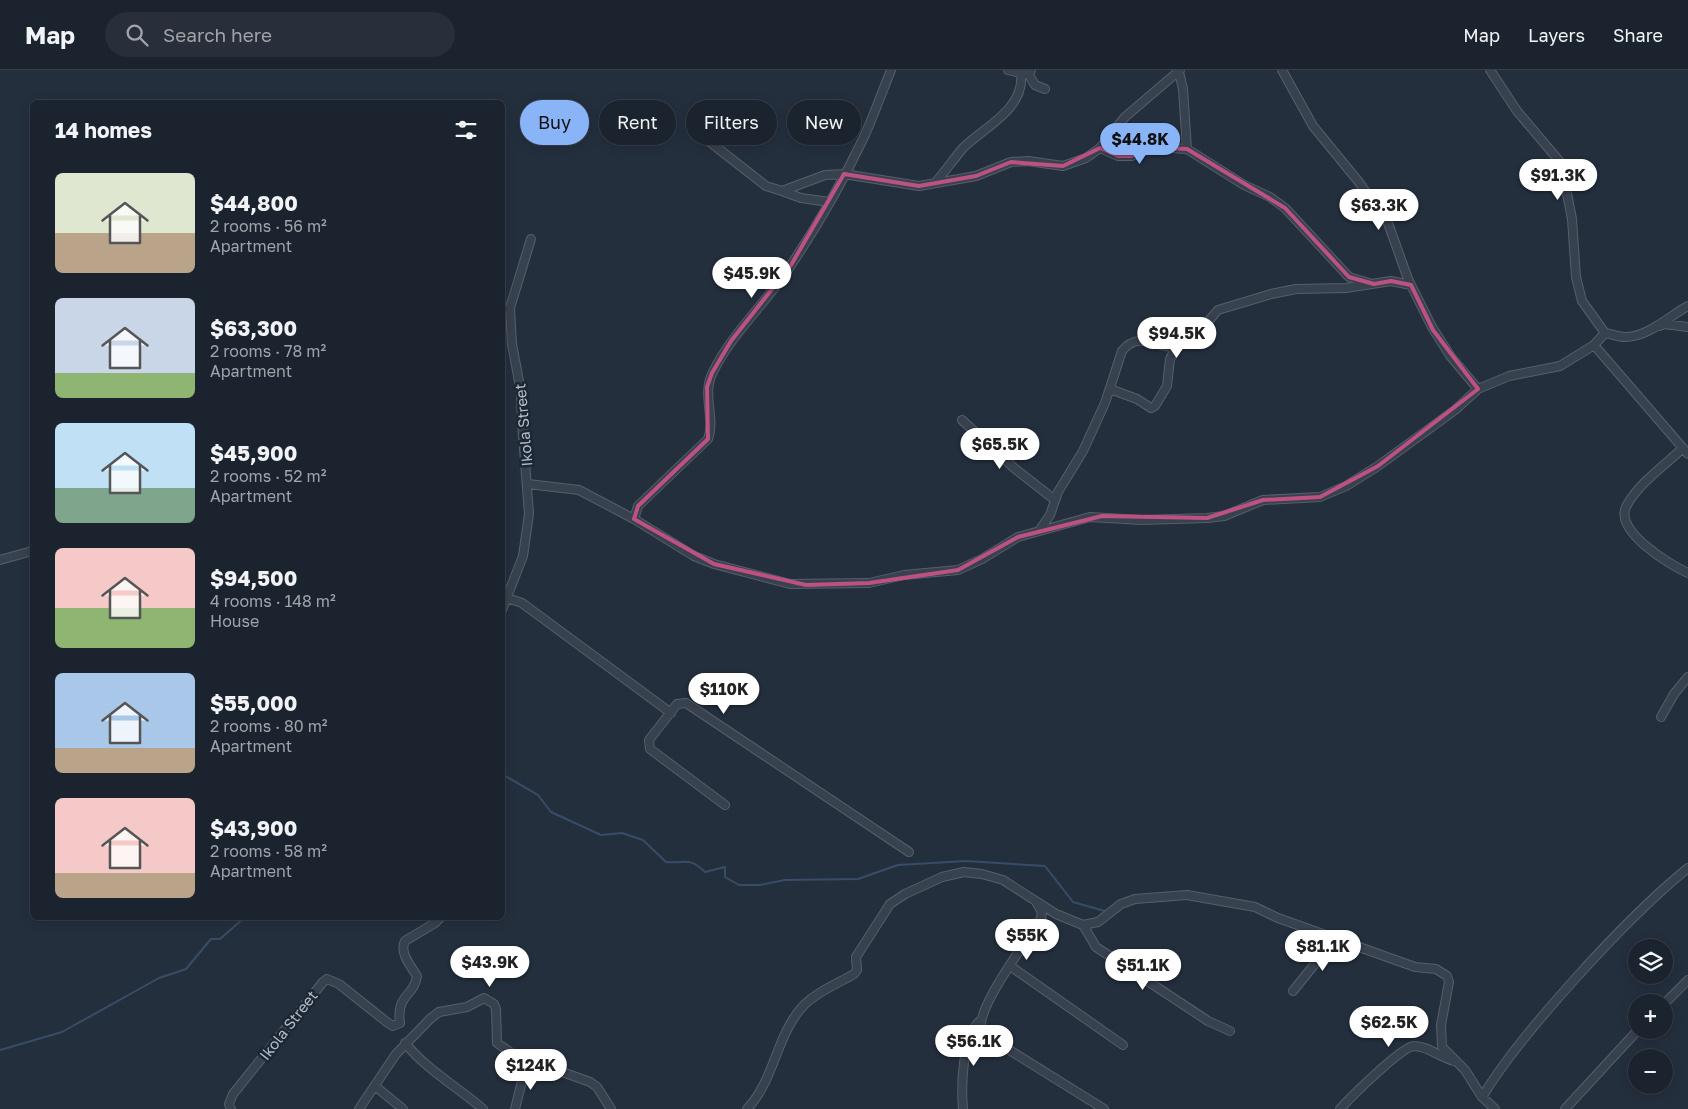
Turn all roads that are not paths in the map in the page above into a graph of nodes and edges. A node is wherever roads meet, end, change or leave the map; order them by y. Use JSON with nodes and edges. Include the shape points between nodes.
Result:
{"nodes":[{"id":1,"x":891,"y":70,"type":"edge"},
{"id":2,"x":1008,"y":70,"type":"edge"},
{"id":3,"x":1282,"y":70,"type":"edge"},
{"id":4,"x":1490,"y":70,"type":"edge"},
{"id":5,"x":1180,"y":71,"type":"edge"},
{"id":6,"x":1027,"y":73,"type":"edge"},
{"id":7,"x":1045,"y":89,"type":"dead end"},
{"id":8,"x":714,"y":145,"type":"edge"},
{"id":9,"x":1100,"y":148,"type":"junction"},
{"id":10,"x":1187,"y":149,"type":"junction"},
{"id":11,"x":844,"y":174,"type":"junction"},
{"id":12,"x":936,"y":182,"type":"junction"},
{"id":13,"x":782,"y":192,"type":"junction"},
{"id":14,"x":829,"y":202,"type":"junction"},
{"id":15,"x":531,"y":239,"type":"dead end"},
{"id":16,"x":1374,"y":284,"type":"junction"},
{"id":17,"x":1411,"y":285,"type":"junction"},
{"id":18,"x":1688,"y":306,"type":"edge"},
{"id":19,"x":1688,"y":327,"type":"edge"},
{"id":20,"x":1650,"y":329,"type":"junction"},
{"id":21,"x":1605,"y":334,"type":"junction"},
{"id":22,"x":1594,"y":346,"type":"junction"},
{"id":23,"x":1176,"y":347,"type":"junction"},
{"id":24,"x":1478,"y":388,"type":"junction"},
{"id":25,"x":1110,"y":389,"type":"junction"},
{"id":26,"x":962,"y":420,"type":"dead end"},
{"id":27,"x":1687,"y":452,"type":"edge"},
{"id":28,"x":528,"y":484,"type":"junction"},
{"id":29,"x":1055,"y":500,"type":"junction"},
{"id":30,"x":634,"y":520,"type":"junction"},
{"id":31,"x":1039,"y":531,"type":"junction"},
{"id":32,"x":30,"y":552,"type":"edge"},
{"id":33,"x":0,"y":560,"type":"edge"},
{"id":34,"x":1688,"y":573,"type":"edge"},
{"id":35,"x":507,"y":598,"type":"junction"},
{"id":36,"x":505,"y":603,"type":"edge"},
{"id":37,"x":1688,"y":677,"type":"edge"},
{"id":38,"x":671,"y":713,"type":"junction"},
{"id":39,"x":1661,"y":717,"type":"dead end"},
{"id":40,"x":725,"y":805,"type":"dead end"},
{"id":41,"x":909,"y":852,"type":"dead end"},
{"id":42,"x":1688,"y":868,"type":"edge"},
{"id":43,"x":1035,"y":900,"type":"junction"},
{"id":44,"x":438,"y":920,"type":"edge"},
{"id":45,"x":1084,"y":925,"type":"junction"},
{"id":46,"x":1335,"y":939,"type":"junction"},
{"id":47,"x":1010,"y":966,"type":"junction"},
{"id":48,"x":1688,"y":980,"type":"edge"},
{"id":49,"x":1293,"y":991,"type":"dead end"},
{"id":50,"x":1673,"y":995,"type":"edge"},
{"id":51,"x":981,"y":1020,"type":"junction"},
{"id":52,"x":1230,"y":1031,"type":"dead end"},
{"id":53,"x":1630,"y":1039,"type":"edge"},
{"id":54,"x":405,"y":1043,"type":"junction"},
{"id":55,"x":1123,"y":1045,"type":"dead end"},
{"id":56,"x":535,"y":1062,"type":"junction"},
{"id":57,"x":1458,"y":1062,"type":"junction"},
{"id":58,"x":375,"y":1086,"type":"junction"},
{"id":59,"x":602,"y":1095,"type":"junction"},
{"id":60,"x":1482,"y":1097,"type":"junction"},
{"id":61,"x":232,"y":1109,"type":"edge"},
{"id":62,"x":359,"y":1109,"type":"edge"},
{"id":63,"x":402,"y":1109,"type":"edge"},
{"id":64,"x":482,"y":1109,"type":"edge"},
{"id":65,"x":515,"y":1109,"type":"edge"},
{"id":66,"x":606,"y":1109,"type":"edge"},
{"id":67,"x":611,"y":1109,"type":"edge"},
{"id":68,"x":746,"y":1109,"type":"edge"},
{"id":69,"x":963,"y":1109,"type":"edge"},
{"id":70,"x":1104,"y":1109,"type":"edge"},
{"id":71,"x":1340,"y":1109,"type":"edge"},
{"id":72,"x":1494,"y":1109,"type":"edge"},
{"id":73,"x":1564,"y":1109,"type":"edge"}],
"edges":[{"from":1,"to":11,"type":"street","via":[[864,138]]},
{"from":2,"to":6,"type":"street"},
{"from":3,"to":17,"type":"street","via":[[1313,126],[1388,223]]},
{"from":4,"to":21,"type":"street","via":[[1518,111],[1561,163],[1582,301]]},
{"from":5,"to":9,"type":"street","via":[[1125,117]]},
{"from":5,"to":10,"type":"street"},
{"from":6,"to":7,"type":"street","via":[[1035,85]]},
{"from":6,"to":12,"type":"street","via":[[1009,108],[963,149]]},
{"from":8,"to":13,"type":"street","via":[[766,186]]},
{"from":9,"to":10,"type":"street","via":[[1118,156],[1132,156],[1152,147]]},
{"from":9,"to":12,"type":"street","via":[[1086,158],[1063,166],[1011,162],[976,176]]},
{"from":10,"to":16,"type":"street","via":[[1244,185],[1270,197],[1285,208],[1348,277]]},
{"from":11,"to":12,"type":"street","via":[[919,186]]},
{"from":11,"to":13,"type":"street","via":[[825,174]]},
{"from":11,"to":14,"type":"street"},
{"from":13,"to":14,"type":"street"},
{"from":14,"to":30,"type":"street","via":[[791,266],[731,341],[712,373],[707,387],[708,438],[638,506]]},
{"from":15,"to":28,"type":"street","name":"Ikola Street","via":[[510,308],[512,344],[522,392]]},
{"from":16,"to":17,"type":"street","via":[[1391,281]]},
{"from":16,"to":23,"type":"street","via":[[1296,289],[1225,307]]},
{"from":17,"to":24,"type":"street","via":[[1451,357]]},
{"from":18,"to":20,"type":"street"},
{"from":19,"to":20,"type":"street","via":[[1664,324]]},
{"from":20,"to":21,"type":"street","via":[[1622,337]]},
{"from":21,"to":22,"type":"street"},
{"from":22,"to":24,"type":"street","via":[[1560,366],[1509,376]]},
{"from":22,"to":27,"type":"street"},
{"from":23,"to":25,"type":"street","via":[[1161,346],[1147,339],[1138,339],[1127,345],[1122,351]]},
{"from":23,"to":25,"type":"street","via":[[1170,359],[1167,386],[1156,406],[1152,408]]},
{"from":24,"to":31,"type":"street","via":[[1455,410],[1378,466],[1346,486],[1320,497],[1263,500],[1224,516],[1207,518],[1142,520],[1090,517]]},
{"from":25,"to":29,"type":"street","via":[[1083,451]]},
{"from":26,"to":29,"type":"street"},
{"from":27,"to":34,"type":"street","via":[[1637,492],[1625,506],[1624,514],[1640,542],[1669,565]]},
{"from":28,"to":30,"type":"street","via":[[579,490]]},
{"from":28,"to":35,"type":"street","name":"Ikola Street","via":[[529,514],[523,556]]},
{"from":29,"to":31,"type":"street","via":[[1050,516]]},
{"from":30,"to":31,"type":"street","via":[[694,556],[714,564],[790,584],[806,585],[868,583],[904,575],[958,570],[1018,537]]},
{"from":32,"to":33,"type":"street"},
{"from":35,"to":36,"type":"street","name":"Ikola Street"},
{"from":35,"to":38,"type":"street","via":[[522,603]]},
{"from":37,"to":39,"type":"street"},
{"from":38,"to":40,"type":"street","via":[[650,740],[650,749]]},
{"from":38,"to":41,"type":"street","via":[[677,704],[686,703]]},
{"from":42,"to":60,"type":"street","via":[[1652,896],[1624,924],[1545,1013]]},
{"from":43,"to":45,"type":"street","via":[[1056,914]]},
{"from":43,"to":47,"type":"street","via":[[1042,912],[1041,918]]},
{"from":43,"to":68,"type":"street","via":[[1003,880],[964,872],[942,877],[890,904],[856,957],[857,970],[854,974],[823,991],[800,1011],[761,1092]]},
{"from":44,"to":61,"type":"street","name":"Ikola Street","via":[[405,941],[403,946],[405,957],[417,976],[398,1009],[400,1024],[393,1026],[388,1023],[339,984],[328,979],[322,982],[233,1094],[229,1104]]},
{"from":45,"to":46,"type":"street","via":[[1098,922],[1121,904],[1135,899],[1187,895],[1255,907]]},
{"from":45,"to":52,"type":"street","via":[[1096,947],[1208,1021]]},
{"from":46,"to":49,"type":"street"},
{"from":46,"to":57,"type":"street","via":[[1415,967],[1436,969],[1447,976],[1440,1036],[1442,1047]]},
{"from":47,"to":51,"type":"street"},
{"from":47,"to":55,"type":"street"},
{"from":48,"to":50,"type":"street"},
{"from":51,"to":69,"type":"street","via":[[974,1027],[961,1075]]},
{"from":51,"to":70,"type":"street","via":[[981,1029],[990,1038]]},
{"from":53,"to":73,"type":"street"},
{"from":54,"to":56,"type":"street","via":[[439,1012],[468,1007],[484,998],[496,1009],[498,1043],[507,1052]]},
{"from":54,"to":58,"type":"street"},
{"from":54,"to":64,"type":"street","via":[[440,1078],[458,1088]]},
{"from":56,"to":59,"type":"street","via":[[579,1076],[597,1087]]},
{"from":56,"to":65,"type":"street","via":[[522,1081]]},
{"from":57,"to":60,"type":"street"},
{"from":57,"to":71,"type":"street","via":[[1413,1046],[1399,1054]]},
{"from":58,"to":62,"type":"street"},
{"from":58,"to":63,"type":"street"},
{"from":59,"to":66,"type":"street"},
{"from":59,"to":67,"type":"street"},
{"from":60,"to":72,"type":"street"}]}
